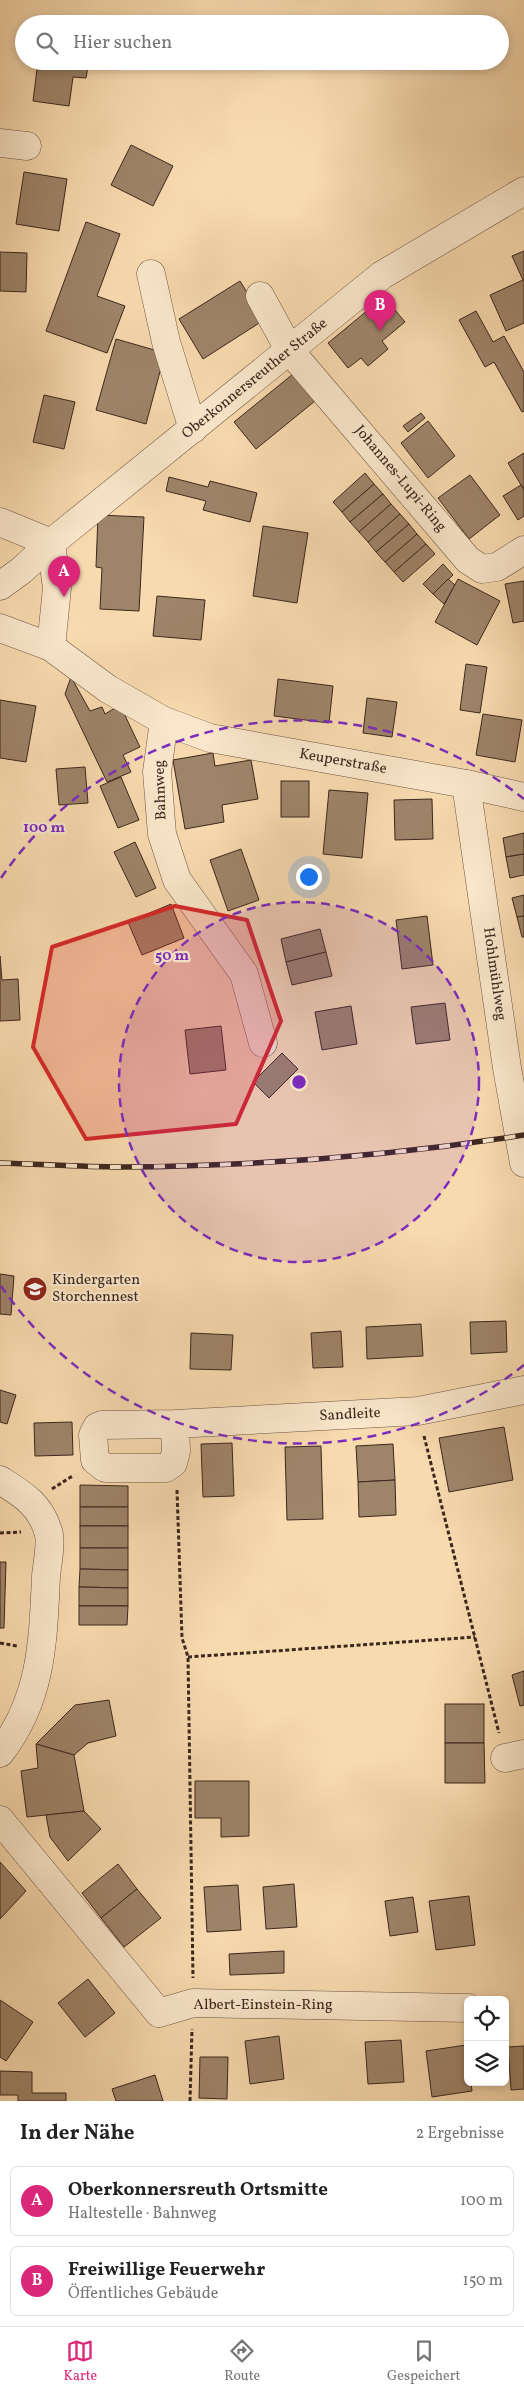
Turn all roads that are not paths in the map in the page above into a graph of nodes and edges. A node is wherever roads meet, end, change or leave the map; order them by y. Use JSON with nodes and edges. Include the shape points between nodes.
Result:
{"nodes":[{"id":1,"x":0,"y":143,"type":"edge"},
{"id":2,"x":27,"y":146,"type":"dead end"},
{"id":3,"x":524,"y":191,"type":"edge"},
{"id":4,"x":151,"y":274,"type":"dead end"},
{"id":5,"x":260,"y":296,"type":"dead end"},
{"id":6,"x":290,"y":351,"type":"junction"},
{"id":7,"x":193,"y":429,"type":"junction"},
{"id":8,"x":0,"y":522,"type":"edge"},
{"id":9,"x":51,"y":543,"type":"junction"},
{"id":10,"x":524,"y":550,"type":"edge"},
{"id":11,"x":0,"y":586,"type":"edge"},
{"id":12,"x":0,"y":628,"type":"edge"},
{"id":13,"x":51,"y":647,"type":"junction"},
{"id":14,"x":164,"y":721,"type":"junction"},
{"id":15,"x":466,"y":784,"type":"junction"},
{"id":16,"x":524,"y":797,"type":"edge"},
{"id":17,"x":263,"y":1043,"type":"dead end"},
{"id":18,"x":524,"y":1163,"type":"edge"},
{"id":19,"x":524,"y":1390,"type":"edge"},
{"id":20,"x":175,"y":1424,"type":"junction"},
{"id":21,"x":0,"y":1480,"type":"edge"},
{"id":22,"x":0,"y":1753,"type":"edge"},
{"id":23,"x":0,"y":1820,"type":"edge"},
{"id":24,"x":464,"y":2008,"type":"edge"}],
"edges":[{"from":1,"to":2,"type":"street"},
{"from":3,"to":6,"type":"street","name":"Oberkonnersreuther Straße","via":[[382,275]]},
{"from":4,"to":7,"type":"street","via":[[166,342]]},
{"from":5,"to":6,"type":"street"},
{"from":6,"to":7,"type":"street","name":"Oberkonnersreuther Straße"},
{"from":6,"to":10,"type":"street","name":"Johannes-Lupi-Ring","via":[[468,560],[482,569],[497,566]]},
{"from":7,"to":9,"type":"street","name":"Oberkonnersreuther Straße"},
{"from":8,"to":9,"type":"street"},
{"from":9,"to":11,"type":"street","name":"Oberkonnersreuther Straße"},
{"from":9,"to":13,"type":"street","via":[[57,588]]},
{"from":12,"to":13,"type":"street"},
{"from":13,"to":14,"type":"street","via":[[108,689]]},
{"from":14,"to":15,"type":"street","name":"Keuperstraße","via":[[210,738]]},
{"from":14,"to":17,"type":"street","name":"Bahnweg","via":[[157,772],[162,834],[177,880],[244,974]]},
{"from":15,"to":16,"type":"street","name":"Keuperstraße"},
{"from":15,"to":18,"type":"street","name":"Hohlmühlweg"},
{"from":19,"to":20,"type":"street","name":"Sandleite","via":[[418,1411]]},
{"from":20,"to":20,"type":"street","name":"Sandleite","via":[[102,1425],[93,1435],[95,1460],[105,1468],[166,1468],[173,1463],[176,1451]]},
{"from":21,"to":22,"type":"street","via":[[32,1501],[49,1532],[38,1671],[16,1732]]},
{"from":23,"to":24,"type":"street","name":"Albert-Einstein-Ring","via":[[159,2013],[193,2003]]}]}
